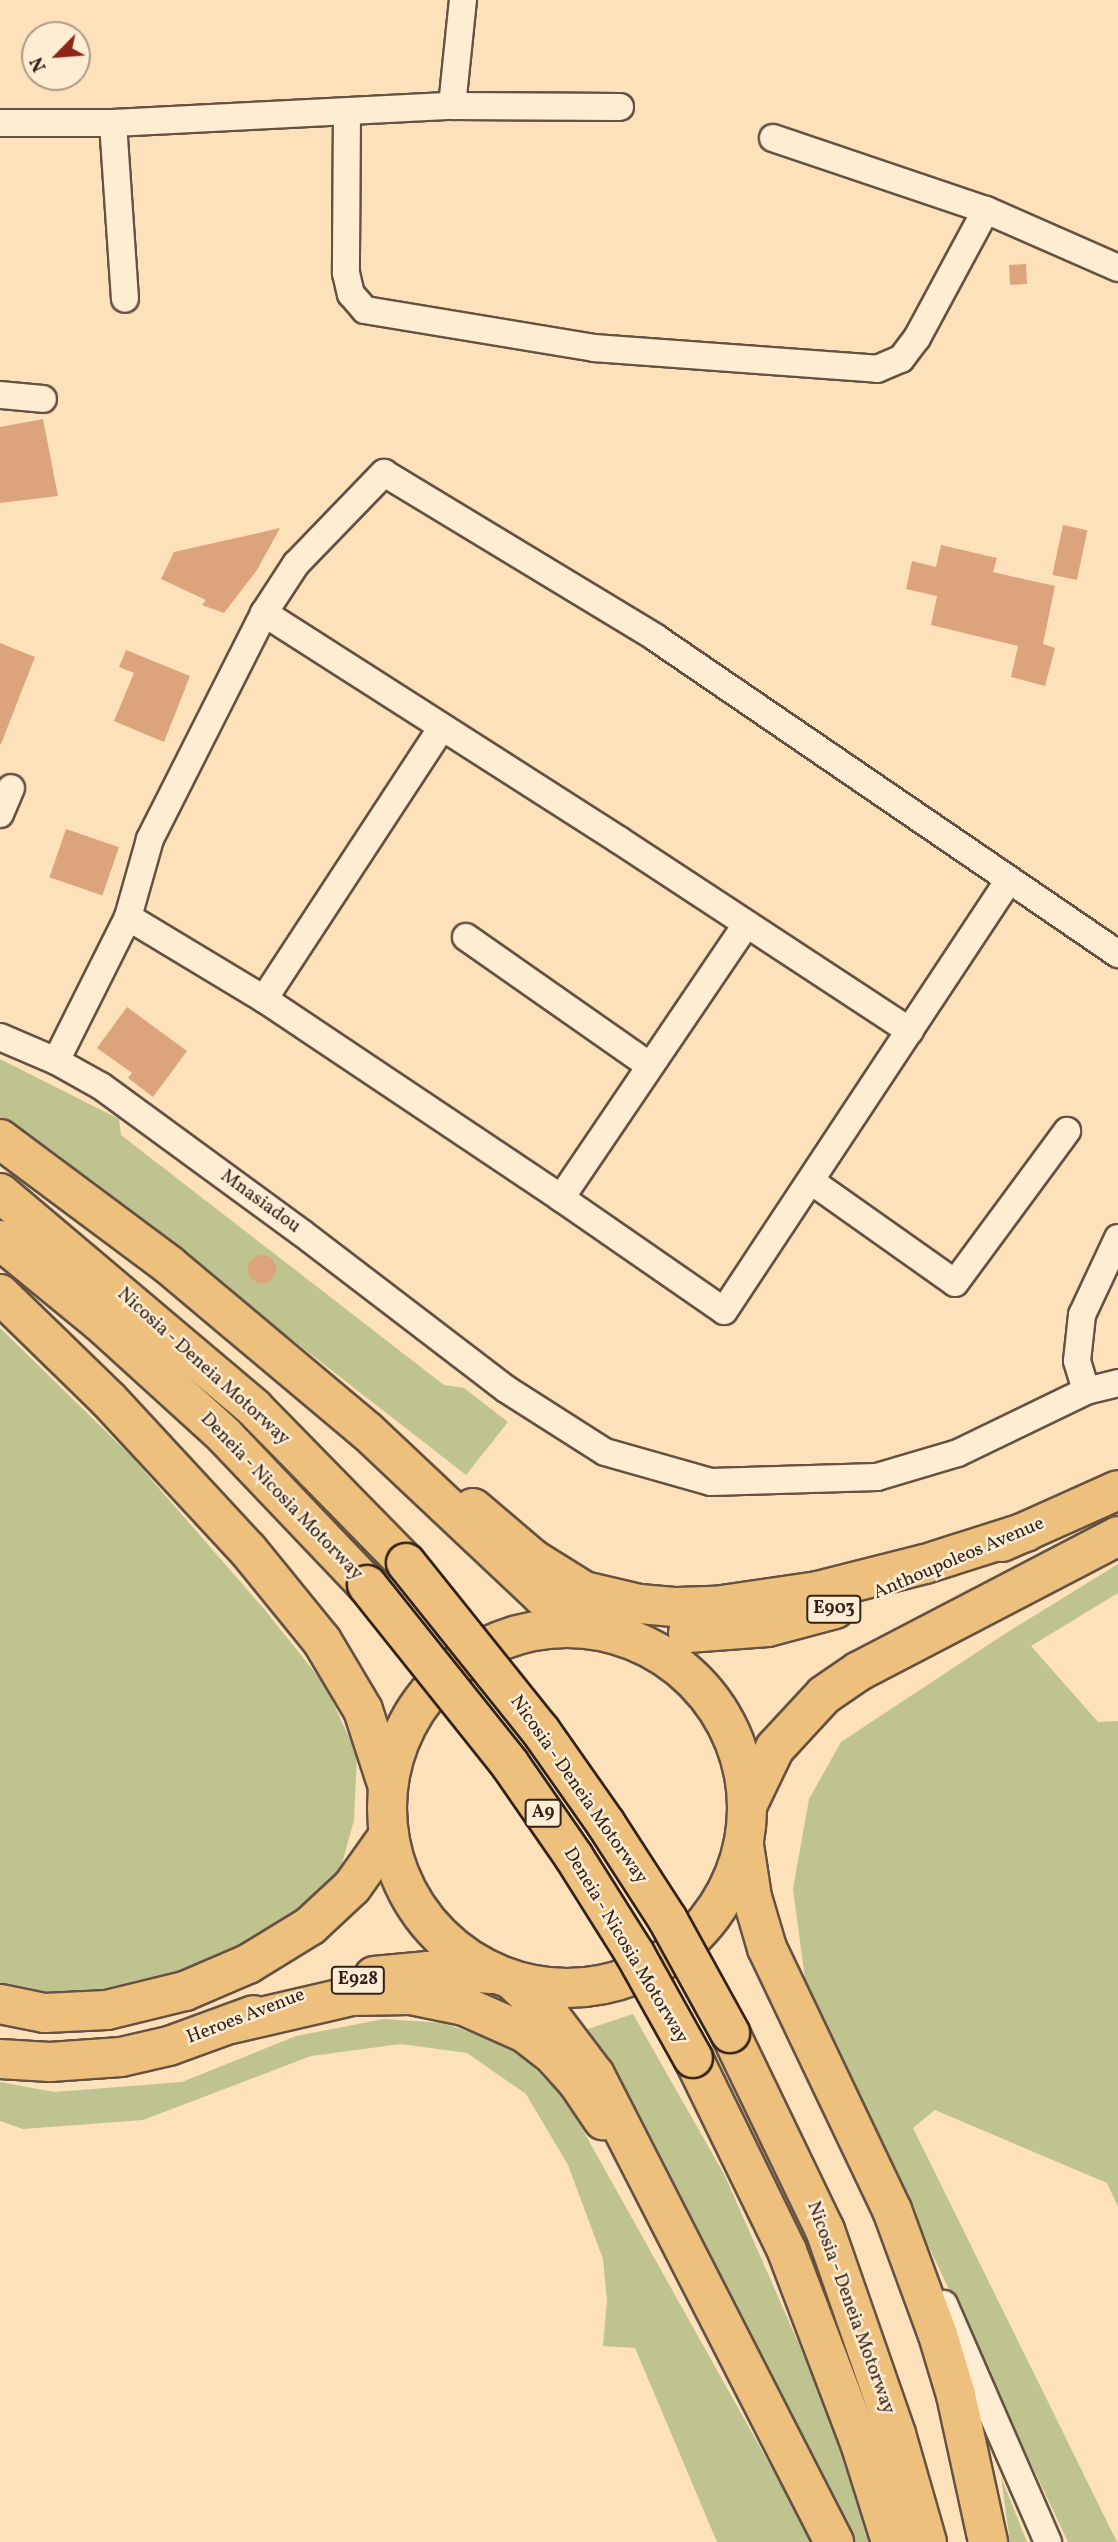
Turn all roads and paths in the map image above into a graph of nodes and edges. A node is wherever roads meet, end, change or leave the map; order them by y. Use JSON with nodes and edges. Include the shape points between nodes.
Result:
{"nodes":[{"id":1,"x":463,"y":0,"type":"edge"},
{"id":2,"x":452,"y":106,"type":"junction"},
{"id":3,"x":620,"y":107,"type":"dead end"},
{"id":4,"x":347,"y":112,"type":"junction"},
{"id":5,"x":0,"y":123,"type":"edge"},
{"id":6,"x":113,"y":123,"type":"junction"},
{"id":7,"x":773,"y":138,"type":"dead end"},
{"id":8,"x":986,"y":210,"type":"junction"},
{"id":9,"x":1118,"y":268,"type":"edge"},
{"id":10,"x":125,"y":299,"type":"dead end"},
{"id":11,"x":0,"y":395,"type":"edge"},
{"id":12,"x":43,"y":399,"type":"dead end"},
{"id":13,"x":264,"y":613,"type":"junction"},
{"id":14,"x":441,"y":728,"type":"junction"},
{"id":15,"x":11,"y":788,"type":"dead end"},
{"id":16,"x":0,"y":814,"type":"edge"},
{"id":17,"x":1009,"y":880,"type":"junction"},
{"id":18,"x":128,"y":917,"type":"junction"},
{"id":19,"x":746,"y":925,"type":"junction"},
{"id":20,"x":466,"y":937,"type":"dead end"},
{"id":21,"x":1118,"y":954,"type":"edge"},
{"id":22,"x":264,"y":999,"type":"junction"},
{"id":23,"x":910,"y":1031,"type":"junction"},
{"id":24,"x":0,"y":1037,"type":"edge"},
{"id":25,"x":56,"y":1060,"type":"junction"},
{"id":26,"x":649,"y":1065,"type":"junction"},
{"id":27,"x":1067,"y":1131,"type":"dead end"},
{"id":28,"x":0,"y":1139,"type":"edge"},
{"id":29,"x":811,"y":1181,"type":"junction"},
{"id":30,"x":0,"y":1193,"type":"edge"},
{"id":31,"x":561,"y":1198,"type":"junction"},
{"id":32,"x":1118,"y":1238,"type":"edge"},
{"id":33,"x":0,"y":1240,"type":"edge"},
{"id":34,"x":0,"y":1294,"type":"edge"},
{"id":35,"x":1118,"y":1383,"type":"edge"},
{"id":36,"x":1086,"y":1391,"type":"junction"},
{"id":37,"x":368,"y":1431,"type":"junction"},
{"id":38,"x":1118,"y":1490,"type":"edge"},
{"id":39,"x":1026,"y":1532,"type":"junction"},
{"id":40,"x":1118,"y":1536,"type":"edge"},
{"id":41,"x":589,"y":1628,"type":"junction"},
{"id":42,"x":630,"y":1638,"type":"junction"},
{"id":43,"x":388,"y":1787,"type":"junction"},
{"id":44,"x":748,"y":1804,"type":"junction"},
{"id":45,"x":389,"y":1835,"type":"junction"},
{"id":46,"x":744,"y":1845,"type":"junction"},
{"id":47,"x":501,"y":1977,"type":"junction"},
{"id":48,"x":0,"y":2004,"type":"edge"},
{"id":49,"x":231,"y":2024,"type":"junction"},
{"id":50,"x":0,"y":2059,"type":"edge"},
{"id":51,"x":892,"y":2210,"type":"junction"},
{"id":52,"x":668,"y":2216,"type":"junction"},
{"id":53,"x":834,"y":2542,"type":"edge"},
{"id":54,"x":891,"y":2542,"type":"edge"},
{"id":55,"x":927,"y":2542,"type":"edge"},
{"id":56,"x":988,"y":2542,"type":"edge"},
{"id":57,"x":1048,"y":2542,"type":"edge"}],
"edges":[{"from":1,"to":2,"type":"street"},
{"from":2,"to":3,"type":"street"},
{"from":2,"to":4,"type":"street"},
{"from":4,"to":6,"type":"street"},
{"from":4,"to":8,"type":"street","via":[[346,273],[351,294],[365,310],[568,344],[877,369],[901,359],[917,338]]},
{"from":5,"to":6,"type":"street"},
{"from":6,"to":10,"type":"street"},
{"from":7,"to":8,"type":"street"},
{"from":8,"to":9,"type":"street"},
{"from":11,"to":12,"type":"street"},
{"from":13,"to":14,"type":"street"},
{"from":13,"to":17,"type":"street","via":[[296,564],[384,473],[656,638]]},
{"from":13,"to":18,"type":"street","via":[[150,839]]},
{"from":14,"to":19,"type":"street"},
{"from":14,"to":22,"type":"street"},
{"from":15,"to":16,"type":"street"},
{"from":17,"to":21,"type":"street"},
{"from":17,"to":23,"type":"street"},
{"from":18,"to":22,"type":"street"},
{"from":18,"to":25,"type":"street"},
{"from":19,"to":23,"type":"street"},
{"from":19,"to":26,"type":"street"},
{"from":20,"to":26,"type":"street"},
{"from":22,"to":31,"type":"street"},
{"from":23,"to":29,"type":"street"},
{"from":24,"to":25,"type":"street","name":"Mnasiadou"},
{"from":25,"to":36,"type":"street","name":"Mnasiadou","via":[[135,1110],[506,1389],[605,1452],[711,1482],[877,1477],[958,1453]]},
{"from":26,"to":31,"type":"street"},
{"from":27,"to":29,"type":"street","via":[[955,1283]]},
{"from":28,"to":37,"type":"main road","via":[[169,1265]]},
{"from":29,"to":31,"type":"street","via":[[724,1311]]},
{"from":30,"to":55,"type":"main road","name":"Nicosia - Deneia Motorway","number":"A9","bridge":true,"via":[[254,1408],[406,1563],[540,1730],[606,1824],[668,1920],[730,2033],[825,2230],[896,2434]]},
{"from":32,"to":36,"type":"street","via":[[1082,1315],[1077,1361]]},
{"from":33,"to":54,"type":"main road","name":"Deneia - Nicosia Motorway","number":"A9","bridge":true,"via":[[100,1322],[224,1435],[367,1585],[440,1673],[567,1847],[635,1954],[693,2058],[787,2251],[861,2446]]},
{"from":34,"to":43,"type":"main road","via":[[108,1399],[248,1550],[322,1641],[363,1710]]},
{"from":35,"to":36,"type":"street","name":"Mnasiadou"},
{"from":37,"to":39,"type":"main road","via":[[447,1486],[559,1578],[584,1591],[640,1604],[715,1606],[818,1591]]},
{"from":37,"to":41,"type":"main road","via":[[542,1596]]},
{"from":38,"to":39,"type":"main road","name":"Anthoupoleos Avenue","number":"E903"},
{"from":39,"to":42,"type":"main road","name":"Anthoupoleos Avenue","number":"E903","via":[[843,1607],[768,1628]]},
{"from":40,"to":44,"type":"main road","via":[[859,1671],[824,1695],[775,1748]]},
{"from":41,"to":42,"type":"main road"},
{"from":41,"to":43,"type":"main road","via":[[548,1627],[505,1638],[464,1659],[415,1710],[397,1747]]},
{"from":42,"to":44,"type":"main road","via":[[668,1658],[701,1686],[719,1712],[741,1761]]},
{"from":43,"to":45,"type":"main road"},
{"from":44,"to":46,"type":"main road"},
{"from":45,"to":47,"type":"main road","via":[[403,1882],[430,1925]]},
{"from":45,"to":48,"type":"main road","via":[[352,1887],[310,1926],[186,1991],[107,2010],[45,2013]]},
{"from":46,"to":47,"type":"main road","name":"Heroes Avenue","via":[[732,1881],[704,1927],[663,1962],[625,1980],[587,1987],[549,1988]]},
{"from":46,"to":51,"type":"main road","via":[[752,1897],[768,1948]]},
{"from":47,"to":49,"type":"main road","name":"Heroes Avenue","number":"E928","via":[[439,1970],[394,1972],[298,1997]]},
{"from":47,"to":52,"type":"main road","via":[[551,2017],[595,2075]]},
{"from":49,"to":50,"type":"main road","name":"Heroes Avenue","number":"E928","via":[[121,2057],[50,2062]]},
{"from":49,"to":52,"type":"main road","via":[[352,1996],[398,1995],[464,2006],[495,2019],[525,2033],[578,2083]]},
{"from":51,"to":56,"type":"main road","via":[[956,2395]]},
{"from":51,"to":57,"type":"street","via":[[941,2297]]},
{"from":52,"to":53,"type":"main road"}]}
